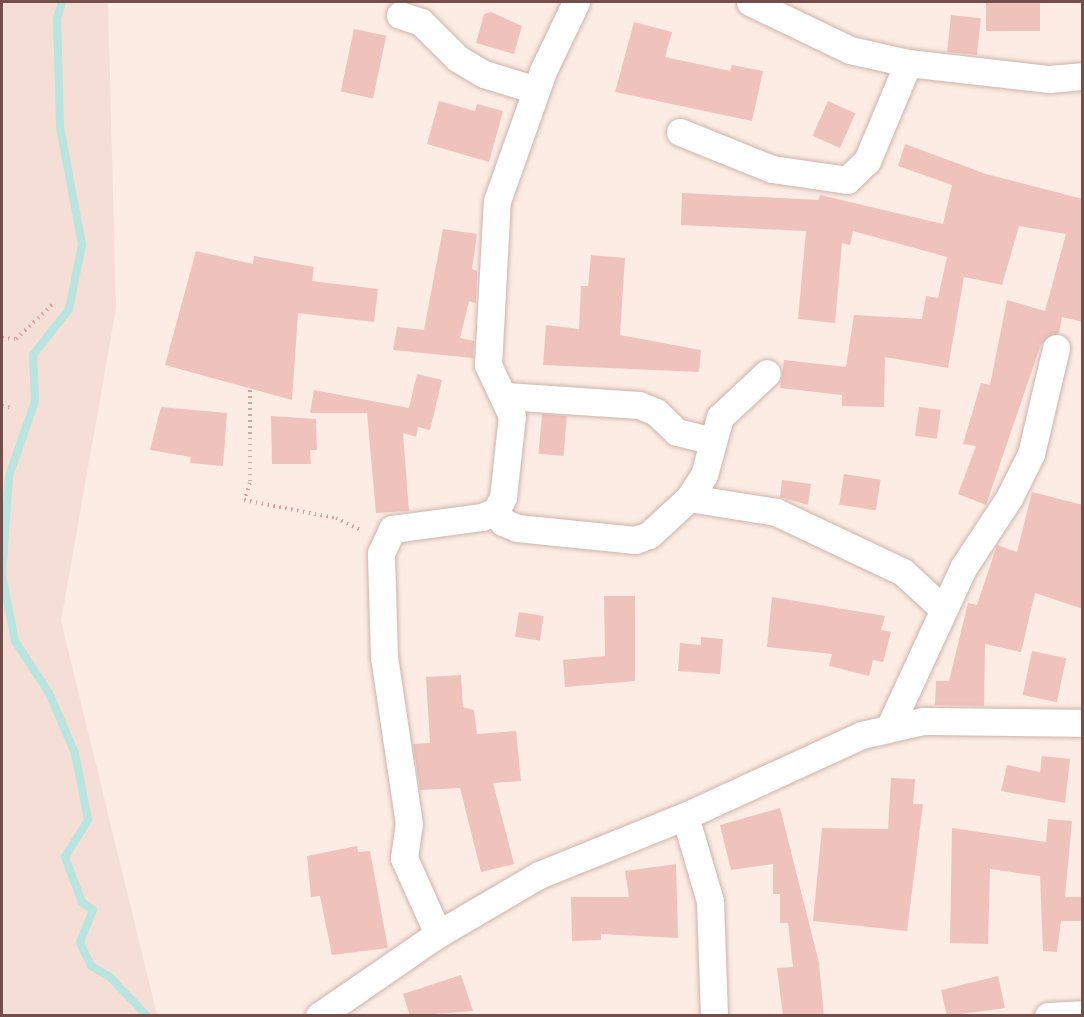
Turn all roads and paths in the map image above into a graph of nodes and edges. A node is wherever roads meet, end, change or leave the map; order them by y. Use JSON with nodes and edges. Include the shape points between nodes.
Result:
{"nodes":[{"id":1,"x":576,"y":2,"type":"edge"},
{"id":2,"x":750,"y":2,"type":"edge"},
{"id":3,"x":400,"y":15,"type":"dead end"},
{"id":4,"x":908,"y":63,"type":"junction"},
{"id":5,"x":1083,"y":76,"type":"edge"},
{"id":6,"x":536,"y":90,"type":"junction"},
{"id":7,"x":680,"y":132,"type":"dead end"},
{"id":8,"x":55,"y":302,"type":"dead end"},
{"id":9,"x":2,"y":338,"type":"edge"},
{"id":10,"x":1056,"y":348,"type":"dead end"},
{"id":11,"x":767,"y":373,"type":"dead end"},
{"id":12,"x":250,"y":390,"type":"dead end"},
{"id":13,"x":506,"y":396,"type":"junction"},
{"id":14,"x":2,"y":406,"type":"edge"},
{"id":15,"x":12,"y":408,"type":"dead end"},
{"id":16,"x":709,"y":440,"type":"junction"},
{"id":17,"x":689,"y":498,"type":"junction"},
{"id":18,"x":496,"y":511,"type":"junction"},
{"id":19,"x":381,"y":553,"type":"junction"},
{"id":20,"x":943,"y":609,"type":"junction"},
{"id":21,"x":1083,"y":723,"type":"edge"},
{"id":22,"x":890,"y":726,"type":"junction"},
{"id":23,"x":685,"y":816,"type":"junction"},
{"id":24,"x":438,"y":934,"type":"junction"},
{"id":25,"x":1083,"y":1014,"type":"edge"},
{"id":26,"x":319,"y":1016,"type":"edge"},
{"id":27,"x":714,"y":1016,"type":"edge"},
{"id":28,"x":1048,"y":1016,"type":"edge"}],
"edges":[{"from":1,"to":6,"type":"street"},
{"from":2,"to":4,"type":"street","via":[[850,50]]},
{"from":3,"to":6,"type":"street","via":[[421,22],[457,58],[484,74]]},
{"from":4,"to":5,"type":"street","via":[[1049,79]]},
{"from":4,"to":7,"type":"street","via":[[867,161],[847,180],[772,169]]},
{"from":6,"to":13,"type":"street","via":[[497,201],[488,365],[495,386]]},
{"from":8,"to":9,"type":"path","via":[[16,339]]},
{"from":10,"to":20,"type":"street","via":[[1031,454]]},
{"from":11,"to":16,"type":"street","via":[[720,417]]},
{"from":12,"to":19,"type":"path","via":[[250,483],[244,500],[336,518],[368,534]]},
{"from":13,"to":16,"type":"street","via":[[639,405],[656,412],[677,432]]},
{"from":13,"to":18,"type":"street","via":[[512,416],[506,482]]},
{"from":14,"to":15,"type":"path"},
{"from":16,"to":17,"type":"street","via":[[704,475]]},
{"from":17,"to":18,"type":"street","via":[[649,535],[635,540],[517,528],[503,522]]},
{"from":17,"to":20,"type":"street","via":[[776,512],[903,572]]},
{"from":18,"to":19,"type":"street","via":[[453,523],[392,529]]},
{"from":19,"to":24,"type":"street","via":[[384,657],[409,824],[404,858]]},
{"from":20,"to":22,"type":"street"},
{"from":21,"to":22,"type":"street","via":[[923,721]]},
{"from":22,"to":23,"type":"street"},
{"from":23,"to":24,"type":"street","via":[[539,875]]},
{"from":23,"to":27,"type":"street","via":[[710,901]]},
{"from":24,"to":26,"type":"street"},
{"from":25,"to":28,"type":"street"}]}
